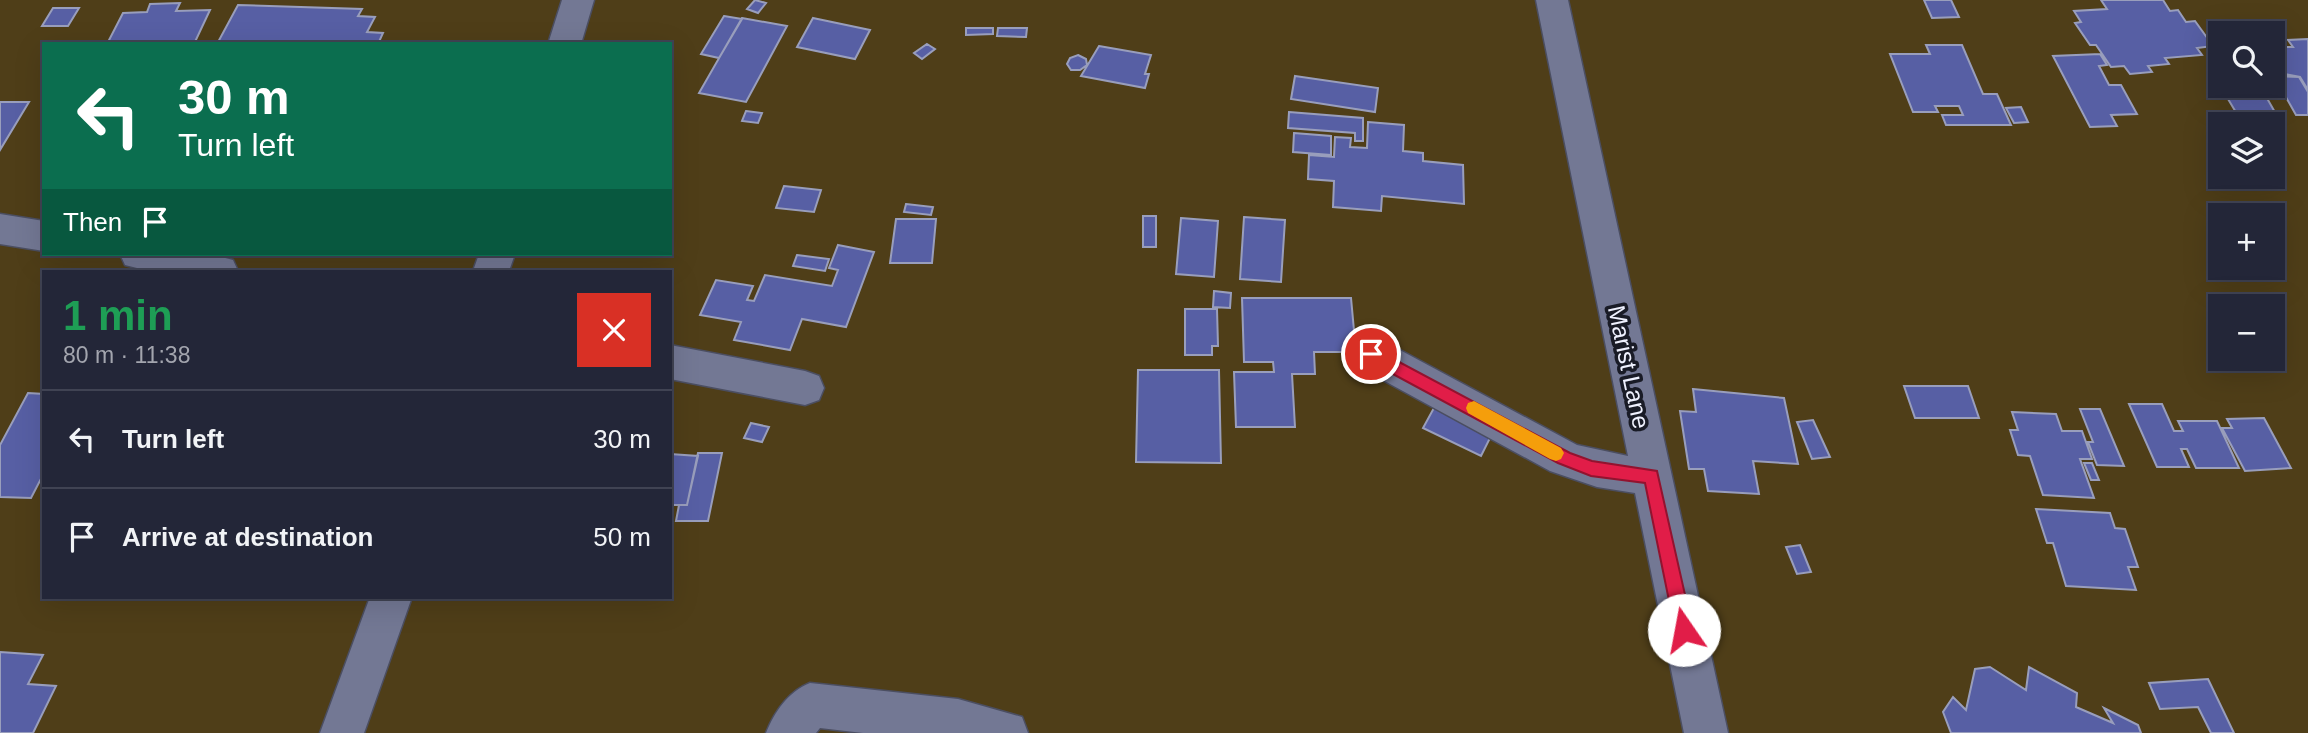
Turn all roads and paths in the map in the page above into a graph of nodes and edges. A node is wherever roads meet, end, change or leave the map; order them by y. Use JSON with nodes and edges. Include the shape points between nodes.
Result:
{"nodes":[{"id":1,"x":578,"y":0,"type":"edge"},
{"id":2,"x":1552,"y":0,"type":"edge"},
{"id":3,"x":565,"y":42,"type":"edge"},
{"id":4,"x":0,"y":229,"type":"edge"},
{"id":5,"x":42,"y":236,"type":"edge"},
{"id":6,"x":148,"y":256,"type":"edge"},
{"id":7,"x":215,"y":270,"type":"edge"},
{"id":8,"x":1371,"y":354,"type":"dead end"},
{"id":9,"x":672,"y":362,"type":"edge"},
{"id":10,"x":805,"y":388,"type":"dead end"},
{"id":11,"x":1651,"y":476,"type":"junction"},
{"id":12,"x":390,"y":599,"type":"edge"},
{"id":13,"x":342,"y":733,"type":"edge"},
{"id":14,"x":788,"y":733,"type":"edge"},
{"id":15,"x":1006,"y":733,"type":"edge"},
{"id":16,"x":1706,"y":733,"type":"edge"}],
"edges":[{"from":1,"to":3,"type":"street"},
{"from":2,"to":11,"type":"street","name":"Marist Lane"},
{"from":4,"to":5,"type":"street"},
{"from":6,"to":7,"type":"street"},
{"from":8,"to":11,"type":"street","via":[[1564,458],[1605,472]]},
{"from":9,"to":10,"type":"street"},
{"from":11,"to":16,"type":"street","name":"Marist Lane"},
{"from":12,"to":13,"type":"street"},
{"from":14,"to":15,"type":"street","via":[[810,705],[958,721]]}]}
